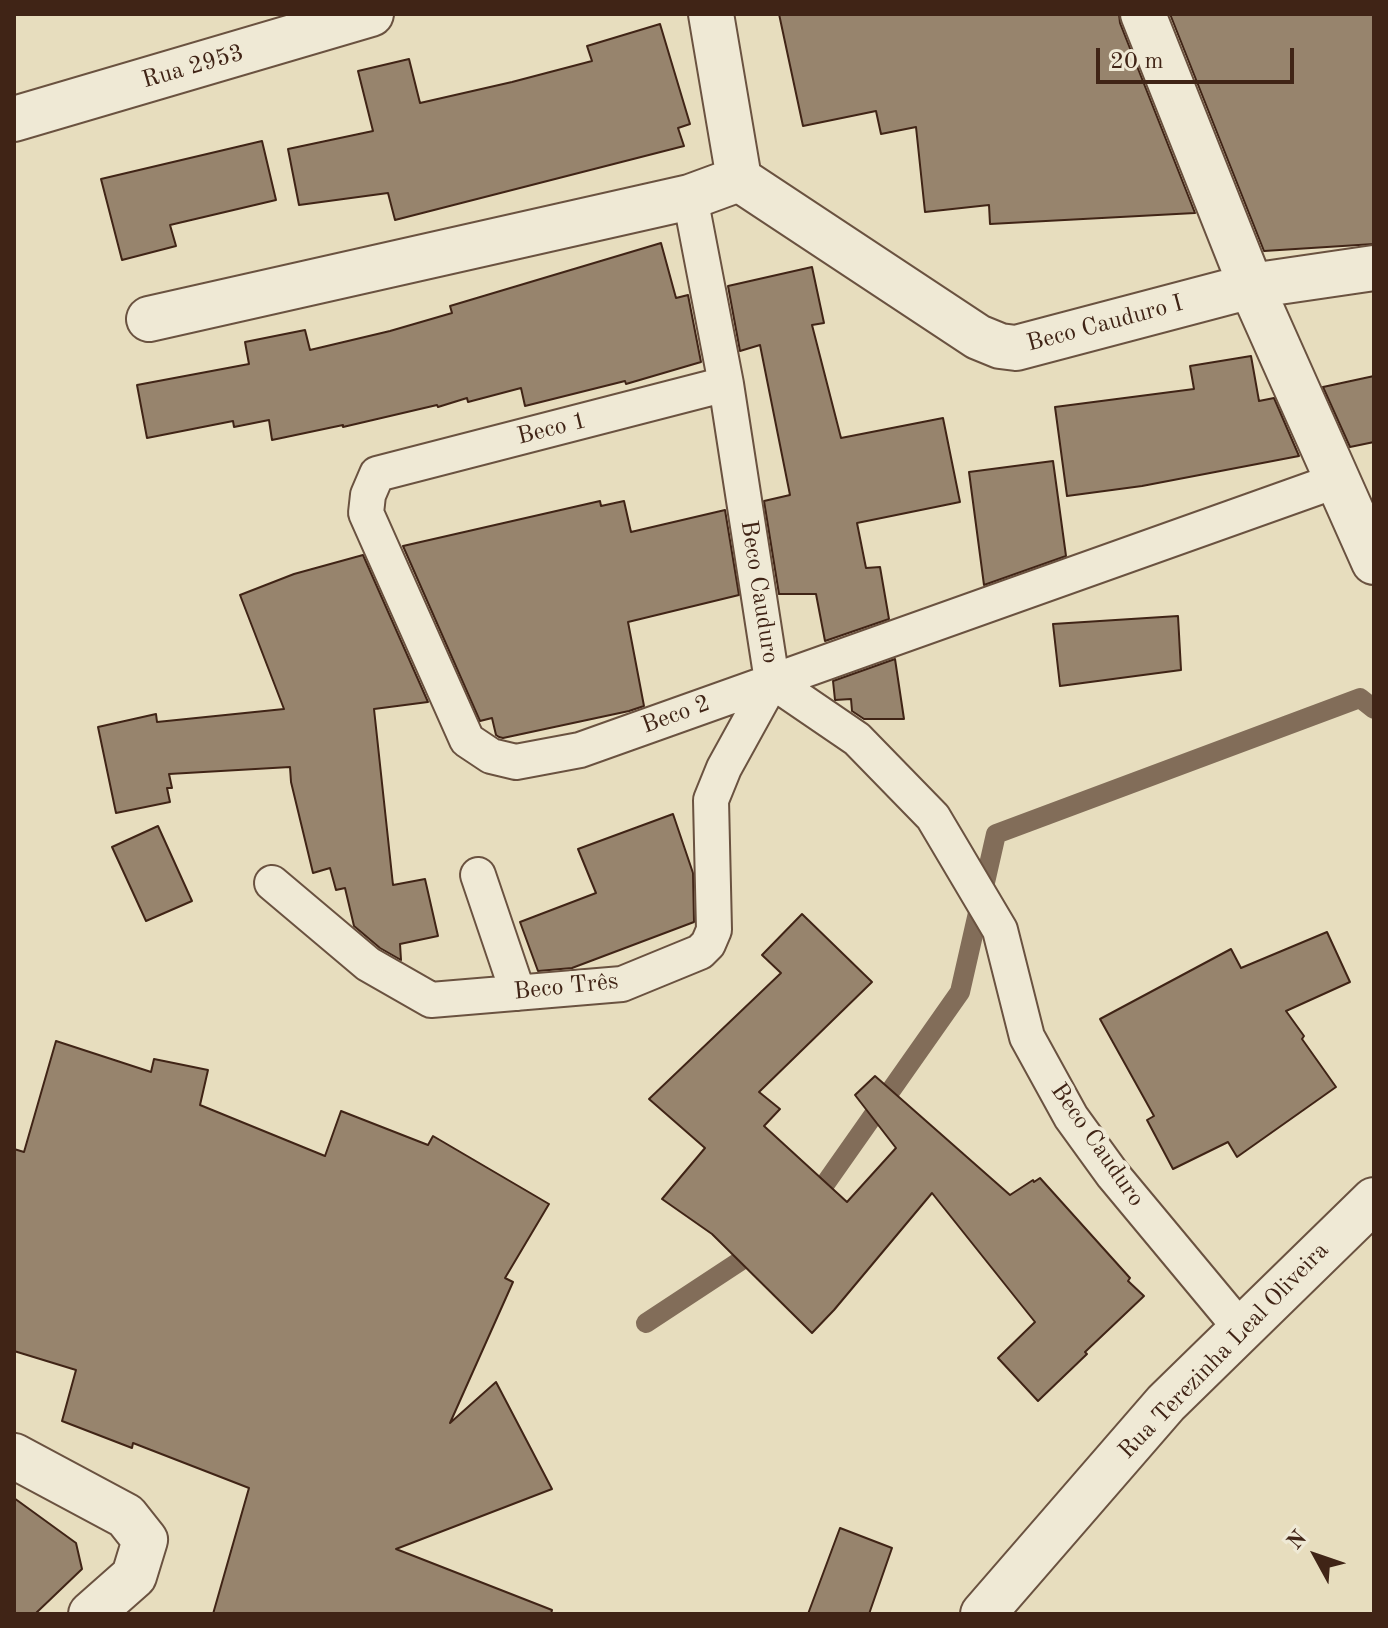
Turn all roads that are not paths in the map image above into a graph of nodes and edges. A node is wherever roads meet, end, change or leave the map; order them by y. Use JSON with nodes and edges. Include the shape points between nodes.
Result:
{"nodes":[{"id":1,"x":371,"y":14,"type":"edge"},
{"id":2,"x":711,"y":14,"type":"edge"},
{"id":3,"x":1143,"y":14,"type":"edge"},
{"id":4,"x":14,"y":119,"type":"edge"},
{"id":5,"x":739,"y":179,"type":"junction"},
{"id":6,"x":690,"y":197,"type":"junction"},
{"id":7,"x":1374,"y":268,"type":"edge"},
{"id":8,"x":1251,"y":286,"type":"junction"},
{"id":9,"x":149,"y":319,"type":"dead end"},
{"id":10,"x":726,"y":384,"type":"junction"},
{"id":11,"x":377,"y":474,"type":"joint"},
{"id":12,"x":1338,"y":480,"type":"junction"},
{"id":13,"x":1374,"y":562,"type":"edge"},
{"id":14,"x":772,"y":681,"type":"junction"},
{"id":15,"x":478,"y":875,"type":"dead end"},
{"id":16,"x":272,"y":883,"type":"dead end"},
{"id":17,"x":518,"y":993,"type":"junction"},
{"id":18,"x":1374,"y":1200,"type":"edge"},
{"id":19,"x":1242,"y":1330,"type":"junction"},
{"id":20,"x":14,"y":1456,"type":"edge"},
{"id":21,"x":91,"y":1614,"type":"edge"},
{"id":22,"x":983,"y":1614,"type":"edge"}],
"edges":[{"from":1,"to":4,"type":"street","name":"Rua 2953"},
{"from":2,"to":5,"type":"street"},
{"from":3,"to":8,"type":"street"},
{"from":5,"to":6,"type":"street"},
{"from":5,"to":8,"type":"street","name":"Beco Cauduro I","via":[[978,337],[1000,346],[1016,348]]},
{"from":6,"to":9,"type":"street"},
{"from":6,"to":10,"type":"lane","name":"Beco Cauduro"},
{"from":7,"to":8,"type":"street","name":"Beco Cauduro I"},
{"from":8,"to":12,"type":"street"},
{"from":10,"to":11,"type":"lane","name":"Beco 1"},
{"from":10,"to":14,"type":"lane","name":"Beco Cauduro"},
{"from":11,"to":14,"type":"lane","name":"Beco 2","via":[[366,513],[467,740],[491,756],[516,762],[580,750]]},
{"from":12,"to":13,"type":"street"},
{"from":12,"to":14,"type":"lane","name":"Beco 2"},
{"from":14,"to":17,"type":"lane","name":"Beco Três","via":[[711,800],[714,930],[708,944],[622,984]]},
{"from":14,"to":19,"type":"lane","name":"Beco Cauduro","via":[[857,739],[933,817],[1000,930],[1027,1037],[1071,1117]]},
{"from":15,"to":17,"type":"lane"},
{"from":16,"to":17,"type":"lane","name":"Beco Três","via":[[368,964],[431,1000]]},
{"from":18,"to":19,"type":"street","name":"Rua Terezinha Leal Oliveira"},
{"from":19,"to":22,"type":"street","name":"Rua Terezinha Leal Oliveira","via":[[1166,1403]]},
{"from":20,"to":21,"type":"street","via":[[126,1516],[145,1540],[134,1576]]}]}
